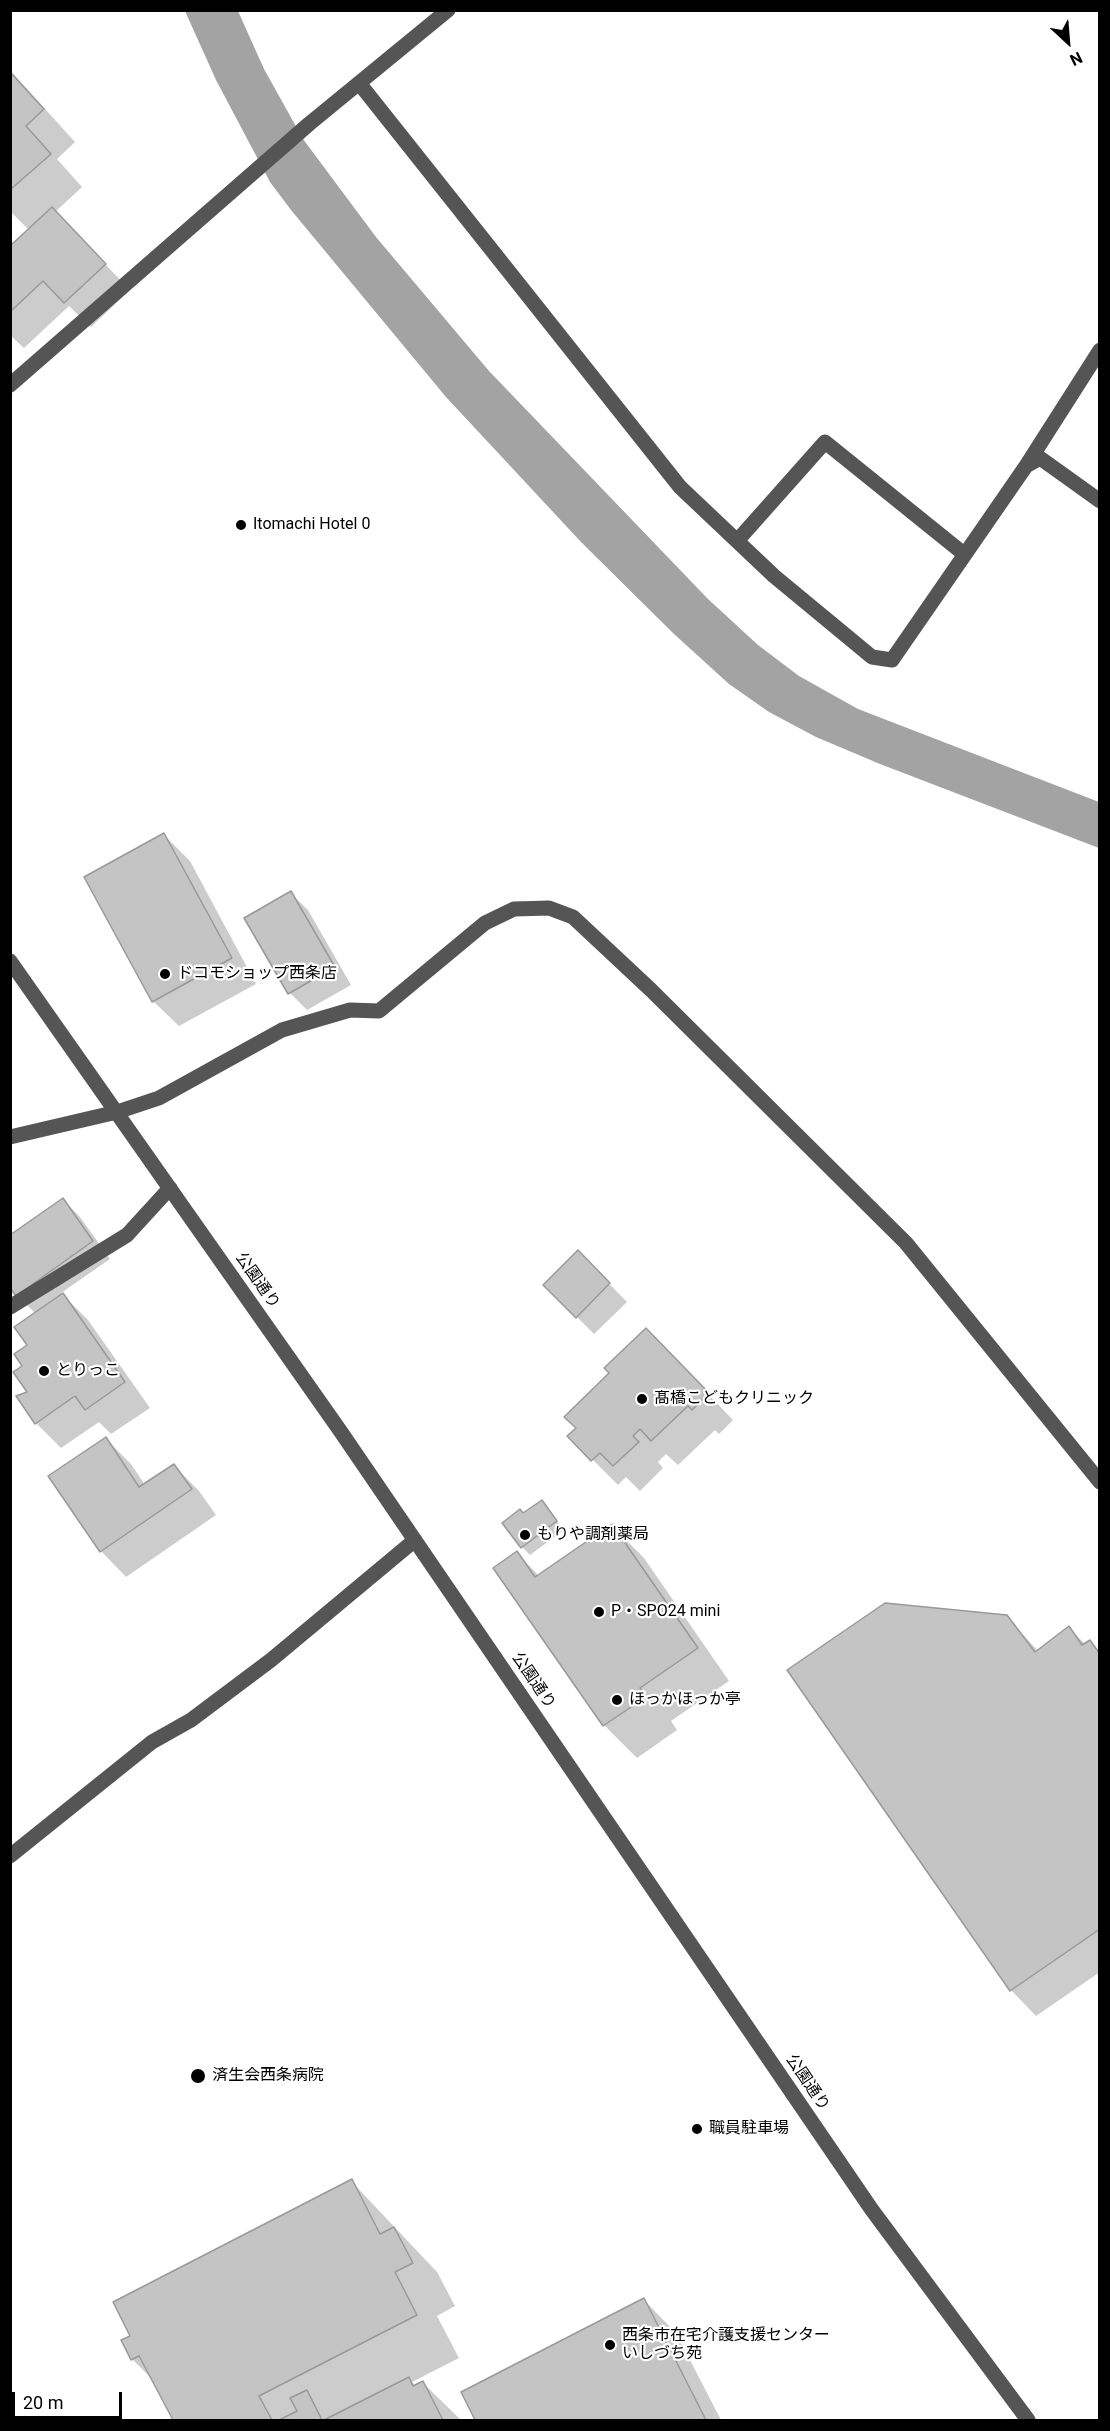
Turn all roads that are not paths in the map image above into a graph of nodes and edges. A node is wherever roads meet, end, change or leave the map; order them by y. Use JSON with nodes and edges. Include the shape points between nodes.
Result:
{"nodes":[{"id":1,"x":448,"y":10,"type":"edge"},
{"id":2,"x":359,"y":83,"type":"junction"},
{"id":3,"x":1100,"y":350,"type":"edge"},
{"id":4,"x":10,"y":385,"type":"edge"},
{"id":5,"x":1026,"y":465,"type":"junction"},
{"id":6,"x":1100,"y":501,"type":"edge"},
{"id":7,"x":737,"y":541,"type":"junction"},
{"id":8,"x":964,"y":554,"type":"junction"},
{"id":9,"x":10,"y":961,"type":"edge"},
{"id":10,"x":117,"y":1112,"type":"junction"},
{"id":11,"x":10,"y":1137,"type":"edge"},
{"id":12,"x":170,"y":1188,"type":"junction"},
{"id":13,"x":10,"y":1307,"type":"edge"},
{"id":14,"x":1100,"y":1482,"type":"edge"},
{"id":15,"x":415,"y":1540,"type":"junction"},
{"id":16,"x":10,"y":1856,"type":"edge"},
{"id":17,"x":1028,"y":2421,"type":"edge"}],
"edges":[{"from":1,"to":2,"type":"street"},
{"from":2,"to":4,"type":"street"},
{"from":2,"to":7,"type":"street","via":[[680,487]]},
{"from":3,"to":5,"type":"street"},
{"from":5,"to":6,"type":"street","via":[[1040,458]]},
{"from":5,"to":8,"type":"street"},
{"from":7,"to":8,"type":"street","via":[[825,442]]},
{"from":7,"to":8,"type":"street","via":[[872,657],[891,660]]},
{"from":9,"to":10,"type":"street","name":"公園通り"},
{"from":10,"to":11,"type":"street"},
{"from":10,"to":12,"type":"street","name":"公園通り"},
{"from":10,"to":14,"type":"street","via":[[159,1098],[282,1030],[350,1010],[379,1011],[485,923],[514,909],[549,908],[573,917],[906,1243]]},
{"from":12,"to":13,"type":"street","via":[[127,1235]]},
{"from":12,"to":15,"type":"street","name":"公園通り"},
{"from":15,"to":16,"type":"street","via":[[271,1660],[191,1720],[152,1742]]},
{"from":15,"to":17,"type":"street","name":"公園通り","via":[[872,2210]]}]}
